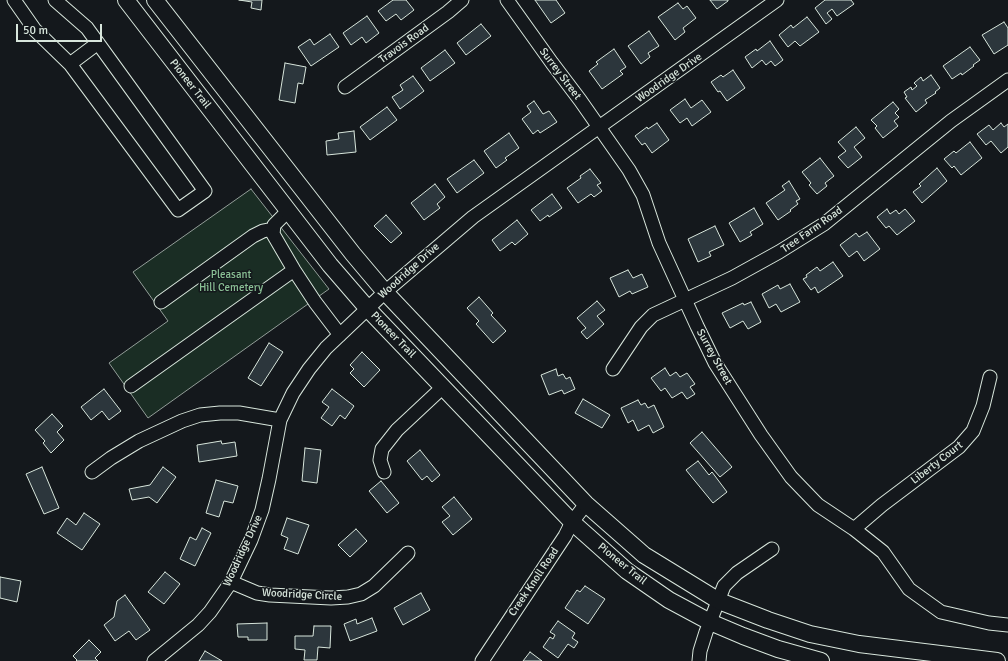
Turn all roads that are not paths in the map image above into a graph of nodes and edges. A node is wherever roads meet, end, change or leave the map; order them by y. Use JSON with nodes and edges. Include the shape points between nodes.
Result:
{"nodes":[{"id":1,"x":55,"y":0,"type":"edge"},
{"id":2,"x":126,"y":0,"type":"edge"},
{"id":3,"x":155,"y":0,"type":"edge"},
{"id":4,"x":462,"y":0,"type":"edge"},
{"id":5,"x":507,"y":0,"type":"edge"},
{"id":6,"x":777,"y":0,"type":"edge"},
{"id":7,"x":17,"y":1,"type":"edge"},
{"id":8,"x":98,"y":43,"type":"junction"},
{"id":9,"x":70,"y":64,"type":"junction"},
{"id":10,"x":1008,"y":80,"type":"edge"},
{"id":11,"x":345,"y":87,"type":"dead end"},
{"id":12,"x":599,"y":127,"type":"junction"},
{"id":13,"x":288,"y":211,"type":"junction"},
{"id":14,"x":273,"y":229,"type":"junction"},
{"id":15,"x":294,"y":270,"type":"junction"},
{"id":16,"x":385,"y":292,"type":"junction"},
{"id":17,"x":685,"y":300,"type":"junction"},
{"id":18,"x":161,"y":302,"type":"dead end"},
{"id":19,"x":368,"y":309,"type":"junction"},
{"id":20,"x":340,"y":335,"type":"junction"},
{"id":21,"x":613,"y":369,"type":"dead end"},
{"id":22,"x":990,"y":377,"type":"dead end"},
{"id":23,"x":132,"y":386,"type":"dead end"},
{"id":24,"x":443,"y":387,"type":"junction"},
{"id":25,"x":280,"y":420,"type":"junction"},
{"id":26,"x":92,"y":472,"type":"dead end"},
{"id":27,"x":384,"y":472,"type":"dead end"},
{"id":28,"x":586,"y":504,"type":"junction"},
{"id":29,"x":572,"y":522,"type":"junction"},
{"id":30,"x":854,"y":529,"type":"junction"},
{"id":31,"x":772,"y":549,"type":"dead end"},
{"id":32,"x":408,"y":553,"type":"dead end"},
{"id":33,"x":231,"y":582,"type":"junction"},
{"id":34,"x":719,"y":601,"type":"junction"},
{"id":35,"x":710,"y":622,"type":"junction"},
{"id":36,"x":1008,"y":625,"type":"edge"},
{"id":37,"x":154,"y":661,"type":"edge"},
{"id":38,"x":482,"y":661,"type":"edge"},
{"id":39,"x":699,"y":661,"type":"edge"},
{"id":40,"x":821,"y":661,"type":"edge"},
{"id":41,"x":997,"y":661,"type":"edge"}],
"edges":[{"from":1,"to":8,"type":"street","via":[[87,28]]},
{"from":2,"to":13,"type":"main road","name":"Pioneer Trail"},
{"from":3,"to":16,"type":"main road","name":"Pioneer Trail"},
{"from":4,"to":11,"type":"street","name":"Travois Road"},
{"from":5,"to":12,"type":"street","name":"Surrey Street"},
{"from":6,"to":12,"type":"street","name":"Woodridge Drive"},
{"from":7,"to":9,"type":"street","via":[[35,30]]},
{"from":8,"to":9,"type":"street"},
{"from":8,"to":9,"type":"street","via":[[205,191],[178,210]]},
{"from":10,"to":17,"type":"street","name":"Tree Farm Road","via":[[951,121],[824,224],[732,278]]},
{"from":12,"to":16,"type":"street","name":"Woodridge Drive","via":[[473,217]]},
{"from":12,"to":17,"type":"street","name":"Surrey Street","via":[[643,195],[659,243]]},
{"from":13,"to":14,"type":"street"},
{"from":13,"to":19,"type":"main road","name":"Pioneer Trail"},
{"from":14,"to":15,"type":"street","via":[[273,234]]},
{"from":14,"to":18,"type":"street","via":[[253,236]]},
{"from":15,"to":20,"type":"street"},
{"from":15,"to":23,"type":"street"},
{"from":16,"to":19,"type":"street","name":"Woodridge Drive"},
{"from":16,"to":28,"type":"main road","name":"Pioneer Trail"},
{"from":17,"to":21,"type":"street","name":"Tree Farm Road","via":[[653,316],[640,327]]},
{"from":17,"to":30,"type":"street","name":"Surrey Street","via":[[715,363],[791,477],[818,505]]},
{"from":19,"to":20,"type":"street","name":"Woodridge Drive"},
{"from":19,"to":24,"type":"main road","name":"Pioneer Trail"},
{"from":20,"to":25,"type":"street","name":"Woodridge Drive","via":[[309,369],[293,393]]},
{"from":22,"to":30,"type":"street","name":"Liberty Court","via":[[983,406],[968,437],[959,447]]},
{"from":24,"to":27,"type":"street","via":[[397,430],[382,449],[380,460]]},
{"from":24,"to":29,"type":"main road","name":"Pioneer Trail"},
{"from":25,"to":26,"type":"street","via":[[239,413],[200,415],[139,441]]},
{"from":25,"to":33,"type":"street","name":"Woodridge Drive","via":[[262,510]]},
{"from":28,"to":29,"type":"street","name":"Creek Knoll Road"},
{"from":28,"to":34,"type":"main road","name":"Pioneer Trail","via":[[644,555]]},
{"from":29,"to":35,"type":"main road","name":"Pioneer Trail","via":[[627,571],[669,600]]},
{"from":29,"to":38,"type":"street","name":"Creek Knoll Road"},
{"from":30,"to":36,"type":"street","name":"Surrey Street","via":[[883,552],[909,589],[941,612]]},
{"from":31,"to":34,"type":"street","via":[[737,573],[724,586]]},
{"from":32,"to":33,"type":"street","name":"Woodridge Circle","via":[[374,586],[361,594],[348,597],[270,595]]},
{"from":33,"to":37,"type":"street","name":"Woodridge Drive","via":[[198,625]]},
{"from":34,"to":35,"type":"street"},
{"from":34,"to":41,"type":"main road","name":"Pioneer Trail","via":[[810,634],[866,645]]},
{"from":35,"to":39,"type":"street"},
{"from":35,"to":40,"type":"main road","name":"Pioneer Trail","via":[[778,649]]}]}
